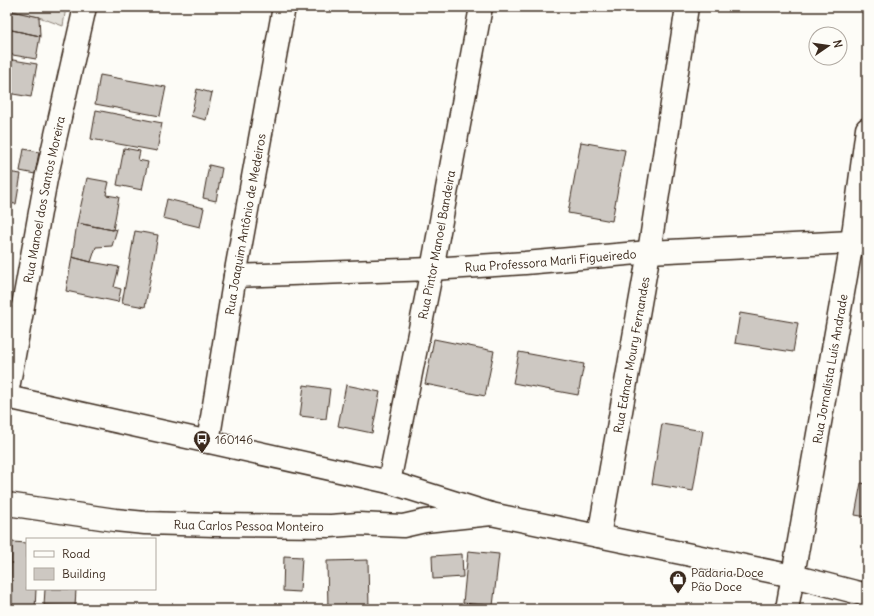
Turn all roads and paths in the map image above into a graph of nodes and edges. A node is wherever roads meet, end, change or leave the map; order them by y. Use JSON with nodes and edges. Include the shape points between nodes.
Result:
{"nodes":[{"id":1,"x":85,"y":7,"type":"edge"},
{"id":2,"x":284,"y":7,"type":"edge"},
{"id":3,"x":481,"y":7,"type":"edge"},
{"id":4,"x":686,"y":7,"type":"edge"},
{"id":5,"x":867,"y":129,"type":"edge"},
{"id":6,"x":859,"y":241,"type":"edge"},
{"id":7,"x":649,"y":252,"type":"junction"},
{"id":8,"x":432,"y":269,"type":"junction"},
{"id":9,"x":235,"y":276,"type":"junction"},
{"id":10,"x":7,"y":394,"type":"edge"},
{"id":11,"x":7,"y":397,"type":"edge"},
{"id":12,"x":208,"y":442,"type":"junction"},
{"id":13,"x":389,"y":482,"type":"junction"},
{"id":14,"x":7,"y":504,"type":"edge"},
{"id":15,"x":491,"y":514,"type":"junction"},
{"id":16,"x":599,"y":536,"type":"junction"},
{"id":17,"x":793,"y":576,"type":"junction"},
{"id":18,"x":867,"y":595,"type":"edge"},
{"id":19,"x":787,"y":609,"type":"edge"}],
"edges":[{"from":1,"to":10,"type":"street","name":"Rua Manoel dos Santos Moreira","via":[[46,179]]},
{"from":2,"to":9,"type":"street","name":"Rua Joaquim Antônio de Medeiros"},
{"from":3,"to":8,"type":"street","name":"Rua Pintor Manoel Bandeira"},
{"from":4,"to":7,"type":"street","name":"Rua Edmar Moury Fernandes"},
{"from":5,"to":6,"type":"street","name":"Rua Jornalista Luís Andrade"},
{"from":6,"to":7,"type":"street","name":"Rua Professora Marli Figueiredo"},
{"from":6,"to":17,"type":"street","name":"Rua Jornalista Luís Andrade"},
{"from":7,"to":8,"type":"street","name":"Rua Professora Marli Figueiredo"},
{"from":7,"to":16,"type":"street","name":"Rua Edmar Moury Fernandes"},
{"from":8,"to":9,"type":"street","name":"Rua Professora Marli Figueiredo"},
{"from":8,"to":13,"type":"street","name":"Rua Pintor Manoel Bandeira"},
{"from":9,"to":12,"type":"street","name":"Rua Joaquim Antônio de Medeiros"},
{"from":11,"to":12,"type":"street"},
{"from":12,"to":13,"type":"street"},
{"from":13,"to":15,"type":"street"},
{"from":14,"to":15,"type":"street","name":"Rua Carlos Pessoa Monteiro","via":[[145,523],[215,526],[403,526]]},
{"from":15,"to":16,"type":"street"},
{"from":16,"to":17,"type":"street"},
{"from":17,"to":18,"type":"street"},
{"from":17,"to":19,"type":"street","name":"Rua Jornalista Luís Andrade"}]}
